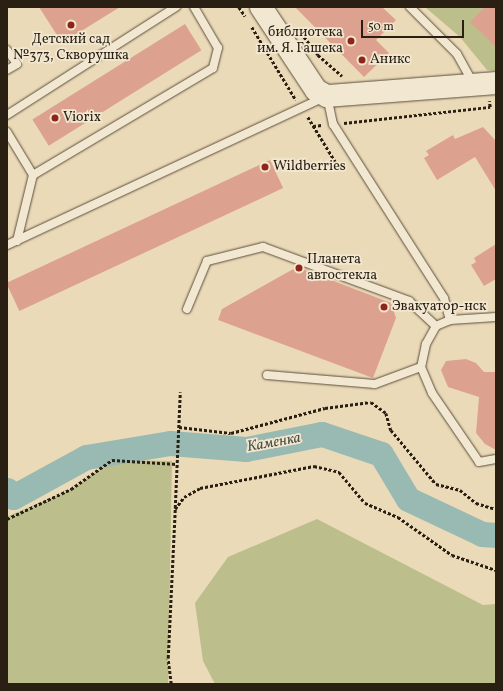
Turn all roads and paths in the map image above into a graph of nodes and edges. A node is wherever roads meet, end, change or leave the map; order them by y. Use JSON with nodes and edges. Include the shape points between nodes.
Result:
{"nodes":[{"id":1,"x":176,"y":7,"type":"edge"},
{"id":2,"x":194,"y":7,"type":"edge"},
{"id":3,"x":239,"y":7,"type":"edge"},
{"id":4,"x":261,"y":7,"type":"edge"},
{"id":5,"x":410,"y":7,"type":"edge"},
{"id":6,"x":296,"y":25,"type":"dead end"},
{"id":7,"x":7,"y":50,"type":"edge"},
{"id":8,"x":7,"y":70,"type":"edge"},
{"id":9,"x":347,"y":77,"type":"dead end"},
{"id":10,"x":488,"y":88,"type":"edge"},
{"id":11,"x":327,"y":96,"type":"junction"},
{"id":12,"x":298,"y":102,"type":"dead end"},
{"id":13,"x":7,"y":115,"type":"edge"},
{"id":14,"x":308,"y":117,"type":"dead end"},
{"id":15,"x":344,"y":123,"type":"dead end"},
{"id":16,"x":323,"y":125,"type":"dead end"},
{"id":17,"x":313,"y":126,"type":"junction"},
{"id":18,"x":7,"y":132,"type":"edge"},
{"id":19,"x":338,"y":166,"type":"dead end"},
{"id":20,"x":33,"y":175,"type":"junction"},
{"id":21,"x":17,"y":241,"type":"junction"},
{"id":22,"x":7,"y":245,"type":"edge"},
{"id":23,"x":187,"y":309,"type":"dead end"},
{"id":24,"x":496,"y":317,"type":"edge"},
{"id":25,"x":450,"y":320,"type":"junction"},
{"id":26,"x":436,"y":326,"type":"junction"},
{"id":27,"x":421,"y":367,"type":"junction"},
{"id":28,"x":267,"y":375,"type":"dead end"},
{"id":29,"x":180,"y":392,"type":"dead end"},
{"id":30,"x":179,"y":426,"type":"junction"},
{"id":31,"x":496,"y":459,"type":"edge"},
{"id":32,"x":177,"y":464,"type":"junction"},
{"id":33,"x":175,"y":509,"type":"junction"},
{"id":34,"x":496,"y":509,"type":"edge"},
{"id":35,"x":7,"y":519,"type":"edge"},
{"id":36,"x":496,"y":570,"type":"edge"},
{"id":37,"x":171,"y":684,"type":"edge"}],
"edges":[{"from":1,"to":13,"type":"lane"},
{"from":2,"to":20,"type":"lane","via":[[218,48],[214,68]]},
{"from":3,"to":12,"type":"path"},
{"from":4,"to":11,"type":"street","via":[[313,86]]},
{"from":5,"to":10,"type":"lane"},
{"from":6,"to":9,"type":"path","via":[[318,55],[341,76]]},
{"from":7,"to":8,"type":"lane","via":[[17,64]]},
{"from":10,"to":11,"type":"street"},
{"from":10,"to":15,"type":"path","via":[[490,107]]},
{"from":11,"to":21,"type":"lane"},
{"from":11,"to":25,"type":"lane","via":[[333,124],[444,298]]},
{"from":14,"to":17,"type":"path"},
{"from":16,"to":17,"type":"path"},
{"from":17,"to":19,"type":"path"},
{"from":18,"to":20,"type":"lane"},
{"from":20,"to":21,"type":"lane"},
{"from":21,"to":22,"type":"lane"},
{"from":23,"to":26,"type":"lane","via":[[207,261],[263,246],[408,301]]},
{"from":24,"to":25,"type":"lane"},
{"from":25,"to":26,"type":"lane"},
{"from":26,"to":27,"type":"lane","via":[[426,344]]},
{"from":27,"to":28,"type":"lane","via":[[375,384]]},
{"from":27,"to":31,"type":"lane","via":[[432,393],[479,462]]},
{"from":29,"to":30,"type":"path"},
{"from":30,"to":32,"type":"path"},
{"from":30,"to":34,"type":"path","via":[[231,433],[325,408],[371,402],[386,413],[391,430],[436,484],[460,490],[476,503]]},
{"from":32,"to":33,"type":"path"},
{"from":32,"to":35,"type":"path","via":[[112,460],[71,489]]},
{"from":33,"to":36,"type":"path","via":[[184,497],[200,488],[314,466],[339,472],[365,503],[398,517],[452,555]]},
{"from":33,"to":37,"type":"path","via":[[168,658]]}]}
